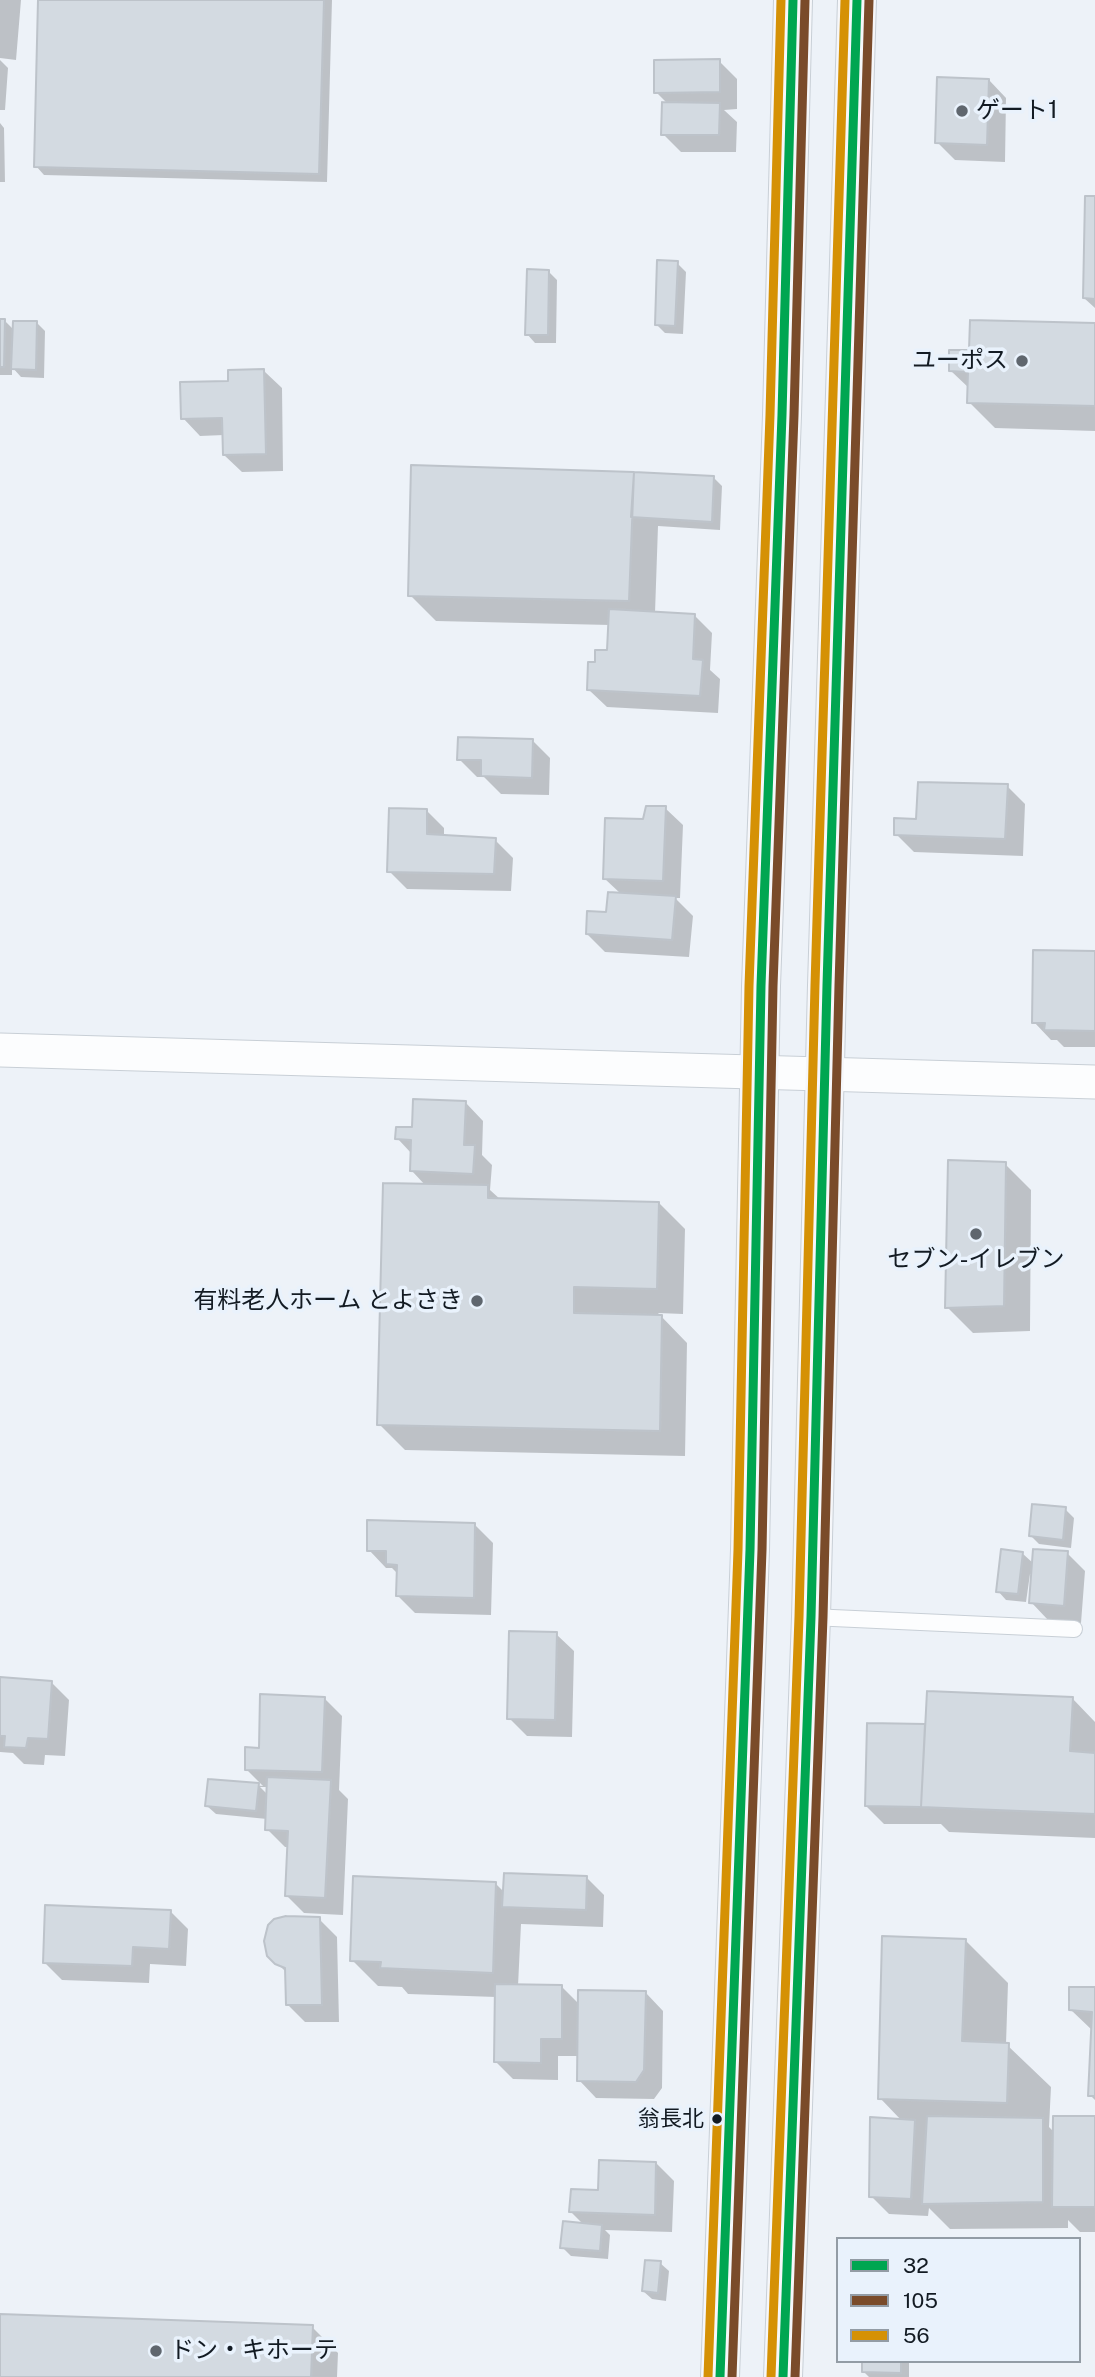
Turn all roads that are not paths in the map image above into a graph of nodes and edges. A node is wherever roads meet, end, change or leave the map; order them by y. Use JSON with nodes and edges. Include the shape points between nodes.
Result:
{"nodes":[{"id":1,"x":793,"y":0,"type":"edge"},
{"id":2,"x":857,"y":0,"type":"edge"},
{"id":3,"x":0,"y":1050,"type":"edge"},
{"id":4,"x":760,"y":1074,"type":"junction"},
{"id":5,"x":825,"y":1075,"type":"junction"},
{"id":6,"x":1095,"y":1082,"type":"edge"},
{"id":7,"x":811,"y":1617,"type":"junction"},
{"id":8,"x":1074,"y":1629,"type":"dead end"},
{"id":9,"x":720,"y":2377,"type":"edge"},
{"id":10,"x":783,"y":2377,"type":"edge"}],
"edges":[{"from":1,"to":4,"type":"main road"},
{"from":2,"to":5,"type":"main road"},
{"from":3,"to":4,"type":"street"},
{"from":4,"to":5,"type":"street"},
{"from":4,"to":9,"type":"main road","via":[[750,1550]]},
{"from":5,"to":6,"type":"street"},
{"from":5,"to":7,"type":"main road"},
{"from":7,"to":8,"type":"lane"},
{"from":7,"to":10,"type":"main road"}]}
